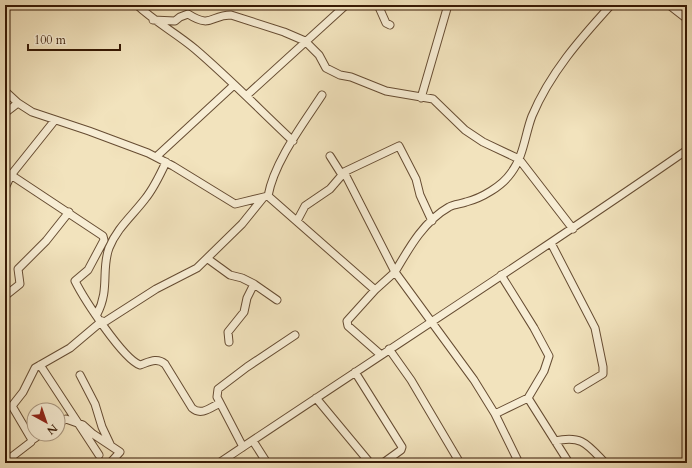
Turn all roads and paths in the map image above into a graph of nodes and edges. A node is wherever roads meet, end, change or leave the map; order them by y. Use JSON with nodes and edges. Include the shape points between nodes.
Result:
{"nodes":[{"id":1,"x":137,"y":5,"type":"edge"},
{"id":2,"x":346,"y":5,"type":"edge"},
{"id":3,"x":378,"y":5,"type":"edge"},
{"id":4,"x":448,"y":5,"type":"edge"},
{"id":5,"x":611,"y":5,"type":"edge"},
{"id":6,"x":669,"y":5,"type":"edge"},
{"id":7,"x":687,"y":19,"type":"edge"},
{"id":8,"x":153,"y":20,"type":"junction"},
{"id":9,"x":390,"y":25,"type":"dead end"},
{"id":10,"x":305,"y":42,"type":"junction"},
{"id":11,"x":234,"y":85,"type":"junction"},
{"id":12,"x":5,"y":91,"type":"edge"},
{"id":13,"x":322,"y":94,"type":"dead end"},
{"id":14,"x":246,"y":96,"type":"junction"},
{"id":15,"x":421,"y":98,"type":"junction"},
{"id":16,"x":18,"y":103,"type":"junction"},
{"id":17,"x":5,"y":113,"type":"edge"},
{"id":18,"x":55,"y":120,"type":"junction"},
{"id":19,"x":293,"y":141,"type":"junction"},
{"id":20,"x":687,"y":150,"type":"edge"},
{"id":21,"x":330,"y":156,"type":"dead end"},
{"id":22,"x":156,"y":157,"type":"junction"},
{"id":23,"x":519,"y":159,"type":"junction"},
{"id":24,"x":166,"y":162,"type":"junction"},
{"id":25,"x":11,"y":175,"type":"junction"},
{"id":26,"x":5,"y":188,"type":"edge"},
{"id":27,"x":266,"y":197,"type":"junction"},
{"id":28,"x":69,"y":212,"type":"junction"},
{"id":29,"x":297,"y":221,"type":"junction"},
{"id":30,"x":432,"y":221,"type":"junction"},
{"id":31,"x":573,"y":229,"type":"junction"},
{"id":32,"x":551,"y":243,"type":"junction"},
{"id":33,"x":208,"y":259,"type":"junction"},
{"id":34,"x":395,"y":272,"type":"junction"},
{"id":35,"x":501,"y":275,"type":"junction"},
{"id":36,"x":254,"y":284,"type":"junction"},
{"id":37,"x":375,"y":290,"type":"junction"},
{"id":38,"x":5,"y":296,"type":"edge"},
{"id":39,"x":277,"y":300,"type":"dead end"},
{"id":40,"x":97,"y":314,"type":"junction"},
{"id":41,"x":431,"y":321,"type":"junction"},
{"id":42,"x":102,"y":322,"type":"junction"},
{"id":43,"x":295,"y":335,"type":"dead end"},
{"id":44,"x":229,"y":342,"type":"dead end"},
{"id":45,"x":390,"y":349,"type":"junction"},
{"id":46,"x":381,"y":355,"type":"junction"},
{"id":47,"x":40,"y":365,"type":"junction"},
{"id":48,"x":355,"y":372,"type":"junction"},
{"id":49,"x":80,"y":375,"type":"dead end"},
{"id":50,"x":578,"y":388,"type":"dead end"},
{"id":51,"x":316,"y":398,"type":"junction"},
{"id":52,"x":528,"y":398,"type":"junction"},
{"id":53,"x":220,"y":403,"type":"junction"},
{"id":54,"x":5,"y":408,"type":"edge"},
{"id":55,"x":16,"y":412,"type":"junction"},
{"id":56,"x":495,"y":414,"type":"junction"},
{"id":57,"x":66,"y":420,"type":"edge"},
{"id":58,"x":78,"y":423,"type":"junction"},
{"id":59,"x":26,"y":430,"type":"edge"},
{"id":60,"x":253,"y":441,"type":"junction"},
{"id":61,"x":555,"y":441,"type":"junction"},
{"id":62,"x":31,"y":442,"type":"edge"},
{"id":63,"x":110,"y":444,"type":"junction"},
{"id":64,"x":243,"y":447,"type":"junction"},
{"id":65,"x":99,"y":455,"type":"dead end"},
{"id":66,"x":5,"y":462,"type":"edge"},
{"id":67,"x":110,"y":463,"type":"edge"},
{"id":68,"x":219,"y":463,"type":"edge"},
{"id":69,"x":266,"y":463,"type":"edge"},
{"id":70,"x":370,"y":463,"type":"edge"},
{"id":71,"x":383,"y":463,"type":"edge"},
{"id":72,"x":460,"y":463,"type":"edge"},
{"id":73,"x":519,"y":463,"type":"edge"},
{"id":74,"x":569,"y":463,"type":"edge"},
{"id":75,"x":605,"y":463,"type":"edge"}],
"edges":[{"from":1,"to":8,"type":"street"},
{"from":2,"to":10,"type":"street"},
{"from":3,"to":9,"type":"street","via":[[386,23]]},
{"from":4,"to":15,"type":"street"},
{"from":5,"to":23,"type":"street","via":[[569,52],[552,77],[532,116]]},
{"from":6,"to":7,"type":"street"},
{"from":8,"to":10,"type":"street","via":[[176,20],[188,14],[199,21],[207,22],[231,15],[284,32]]},
{"from":8,"to":11,"type":"street","via":[[175,33]]},
{"from":10,"to":14,"type":"street"},
{"from":10,"to":15,"type":"street","via":[[319,55],[326,68],[340,75],[386,91]]},
{"from":11,"to":14,"type":"street"},
{"from":11,"to":22,"type":"street"},
{"from":12,"to":16,"type":"street"},
{"from":13,"to":19,"type":"street"},
{"from":14,"to":19,"type":"street"},
{"from":15,"to":23,"type":"street","via":[[433,99],[465,130],[483,142]]},
{"from":16,"to":17,"type":"street"},
{"from":16,"to":18,"type":"street","via":[[32,112]]},
{"from":18,"to":22,"type":"street"},
{"from":18,"to":25,"type":"street"},
{"from":19,"to":27,"type":"street"},
{"from":20,"to":31,"type":"street"},
{"from":21,"to":29,"type":"street","via":[[342,175],[330,189],[305,206]]},
{"from":22,"to":24,"type":"street"},
{"from":23,"to":30,"type":"street","via":[[504,182],[485,194],[449,207]]},
{"from":23,"to":31,"type":"street"},
{"from":24,"to":27,"type":"street","via":[[235,204]]},
{"from":24,"to":40,"type":"street","via":[[145,200],[121,226],[109,249],[105,292]]},
{"from":25,"to":26,"type":"street"},
{"from":25,"to":28,"type":"street"},
{"from":27,"to":29,"type":"street"},
{"from":27,"to":33,"type":"street"},
{"from":28,"to":38,"type":"street","via":[[46,241],[18,269],[20,284]]},
{"from":28,"to":40,"type":"street","via":[[104,238],[88,270],[75,281]]},
{"from":29,"to":37,"type":"street"},
{"from":30,"to":34,"type":"street","via":[[407,250]]},
{"from":30,"to":34,"type":"street","via":[[416,179],[399,146],[344,172]]},
{"from":31,"to":32,"type":"street"},
{"from":32,"to":35,"type":"street"},
{"from":32,"to":50,"type":"street","via":[[595,328],[602,359],[603,374]]},
{"from":33,"to":36,"type":"street","via":[[230,275]]},
{"from":33,"to":42,"type":"street","via":[[189,274]]},
{"from":34,"to":37,"type":"street"},
{"from":34,"to":41,"type":"street"},
{"from":35,"to":41,"type":"street"},
{"from":35,"to":52,"type":"street","via":[[549,356],[544,371]]},
{"from":36,"to":39,"type":"street"},
{"from":36,"to":44,"type":"street","via":[[244,312],[228,332]]},
{"from":37,"to":46,"type":"street","via":[[347,321],[348,326]]},
{"from":40,"to":42,"type":"street"},
{"from":41,"to":45,"type":"street"},
{"from":41,"to":56,"type":"street"},
{"from":42,"to":47,"type":"street","via":[[70,348]]},
{"from":42,"to":53,"type":"street","via":[[133,363],[140,366],[161,360],[196,412]]},
{"from":43,"to":53,"type":"street","via":[[218,390],[217,397]]},
{"from":45,"to":46,"type":"street"},
{"from":45,"to":72,"type":"street"},
{"from":46,"to":48,"type":"street"},
{"from":47,"to":55,"type":"street","via":[[13,404]]},
{"from":47,"to":58,"type":"street"},
{"from":48,"to":51,"type":"street"},
{"from":48,"to":71,"type":"street","via":[[402,448]]},
{"from":49,"to":63,"type":"street","via":[[96,404]]},
{"from":51,"to":60,"type":"street"},
{"from":51,"to":70,"type":"street"},
{"from":52,"to":56,"type":"street"},
{"from":52,"to":61,"type":"street"},
{"from":53,"to":64,"type":"street"},
{"from":54,"to":55,"type":"street"},
{"from":55,"to":59,"type":"street"},
{"from":56,"to":73,"type":"street"},
{"from":57,"to":58,"type":"street"},
{"from":58,"to":63,"type":"street"},
{"from":58,"to":65,"type":"street"},
{"from":60,"to":64,"type":"street"},
{"from":60,"to":69,"type":"street"},
{"from":61,"to":74,"type":"street"},
{"from":61,"to":75,"type":"street","via":[[578,439]]},
{"from":62,"to":66,"type":"street"},
{"from":63,"to":67,"type":"street","via":[[121,453]]},
{"from":64,"to":68,"type":"street"}]}
